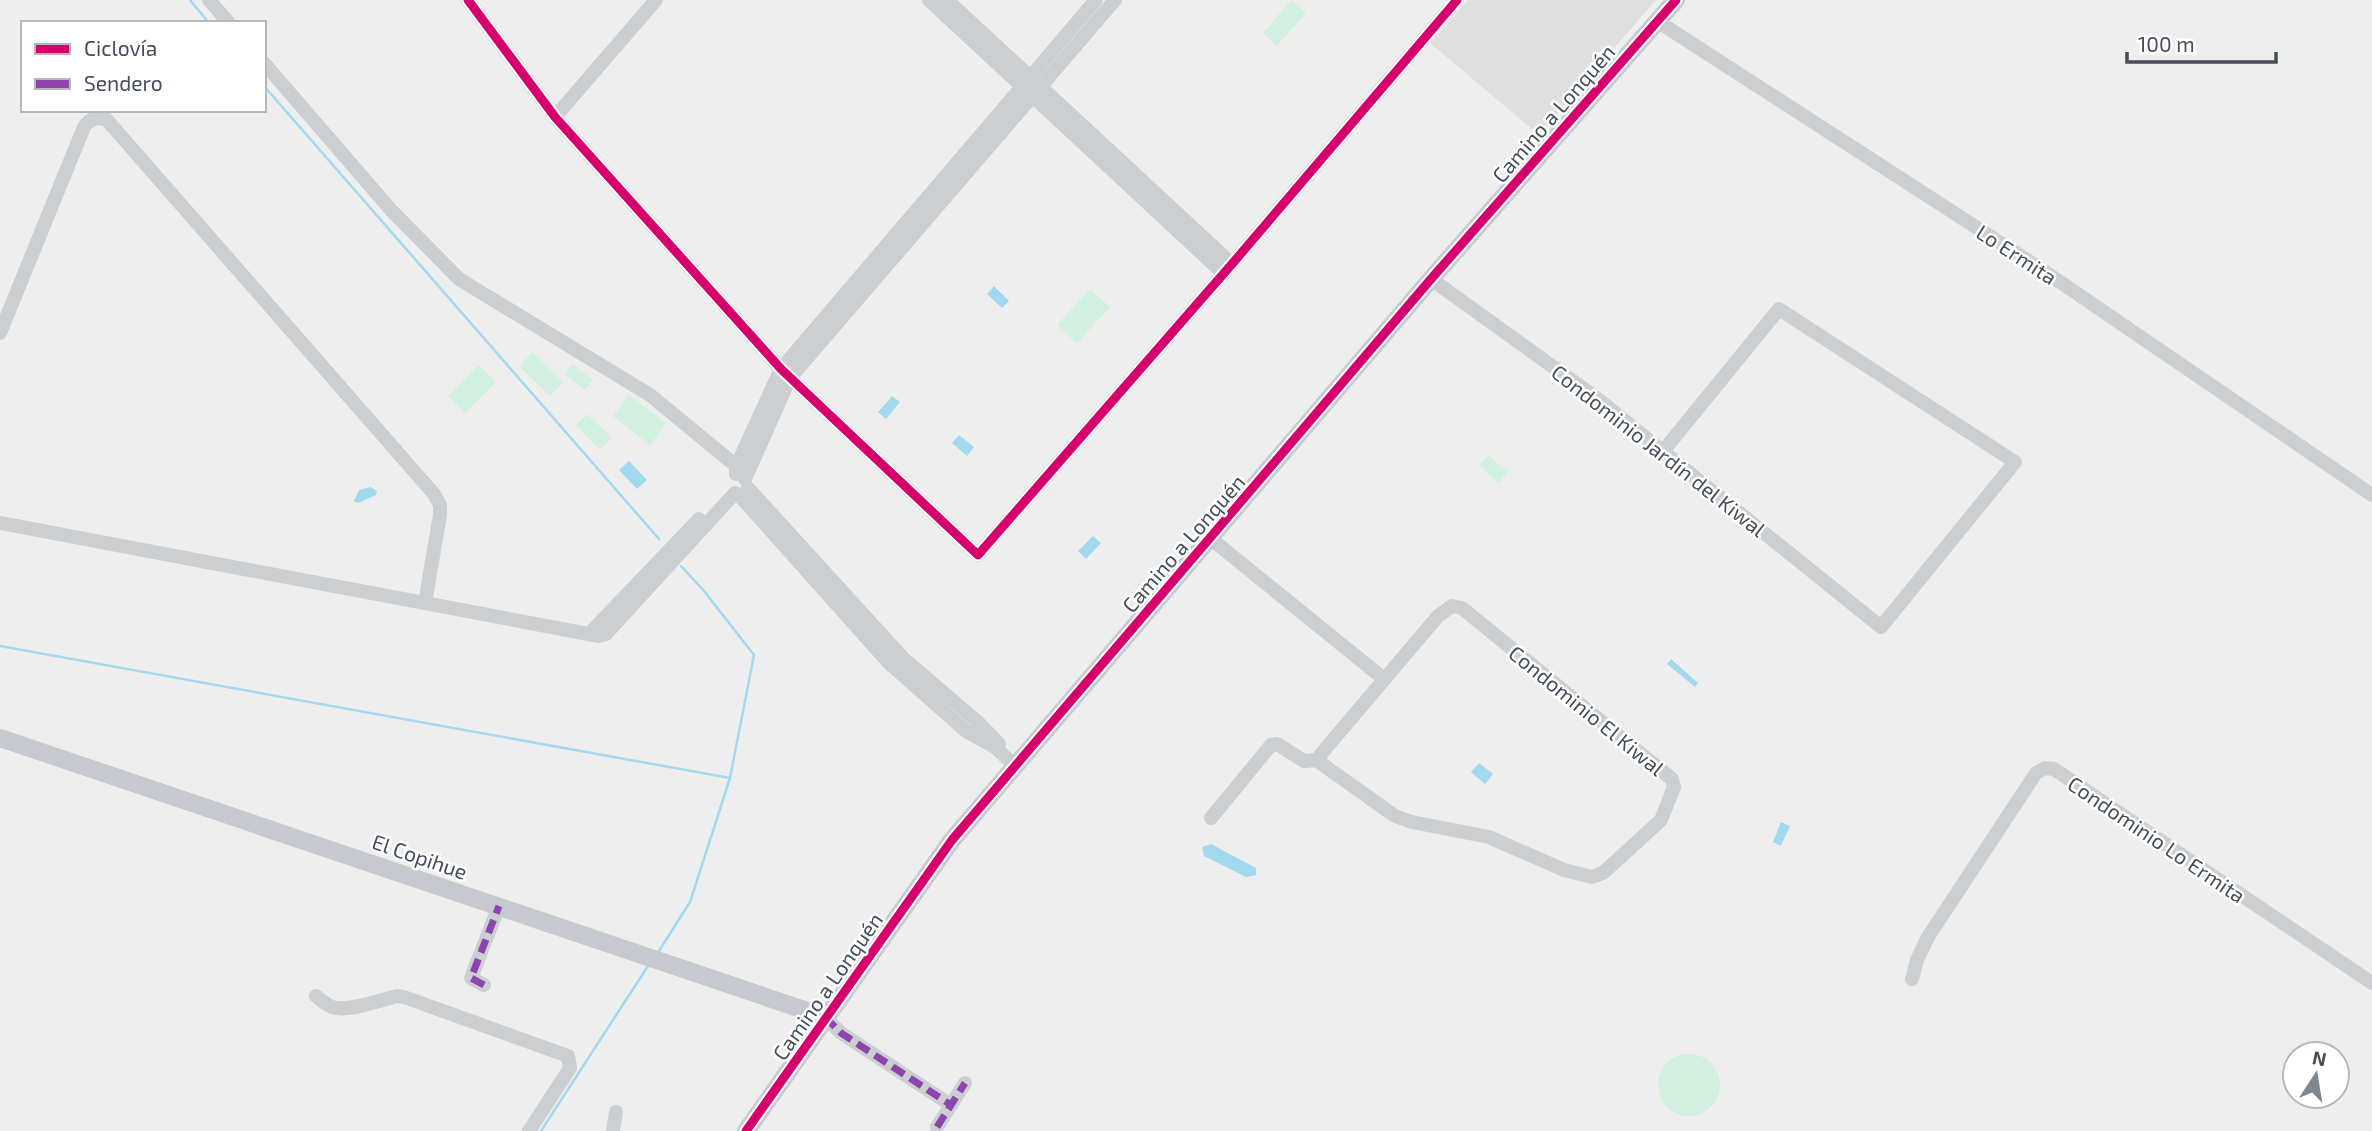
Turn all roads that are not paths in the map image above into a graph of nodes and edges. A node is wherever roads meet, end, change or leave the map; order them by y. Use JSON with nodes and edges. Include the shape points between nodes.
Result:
{"nodes":[{"id":1,"x":209,"y":0,"type":"edge"},
{"id":2,"x":468,"y":0,"type":"edge"},
{"id":3,"x":656,"y":0,"type":"edge"},
{"id":4,"x":929,"y":0,"type":"edge"},
{"id":5,"x":947,"y":0,"type":"edge"},
{"id":6,"x":1096,"y":0,"type":"edge"},
{"id":7,"x":1115,"y":0,"type":"edge"},
{"id":8,"x":1457,"y":0,"type":"edge"},
{"id":9,"x":1676,"y":0,"type":"edge"},
{"id":10,"x":227,"y":21,"type":"edge"},
{"id":11,"x":1657,"y":21,"type":"junction"},
{"id":12,"x":266,"y":65,"type":"edge"},
{"id":13,"x":1030,"y":88,"type":"junction"},
{"id":14,"x":555,"y":117,"type":"junction"},
{"id":15,"x":1228,"y":269,"type":"junction"},
{"id":16,"x":1431,"y":279,"type":"junction"},
{"id":17,"x":0,"y":333,"type":"edge"},
{"id":18,"x":786,"y":374,"type":"junction"},
{"id":19,"x":1664,"y":450,"type":"junction"},
{"id":20,"x":739,"y":482,"type":"junction"},
{"id":21,"x":2372,"y":495,"type":"edge"},
{"id":22,"x":0,"y":523,"type":"edge"},
{"id":23,"x":1210,"y":538,"type":"junction"},
{"id":24,"x":425,"y":603,"type":"junction"},
{"id":25,"x":1384,"y":679,"type":"junction"},
{"id":26,"x":0,"y":738,"type":"edge"},
{"id":27,"x":1319,"y":760,"type":"junction"},
{"id":28,"x":1017,"y":763,"type":"junction"},
{"id":29,"x":1211,"y":818,"type":"dead end"},
{"id":30,"x":499,"y":906,"type":"junction"},
{"id":31,"x":1912,"y":979,"type":"dead end"},
{"id":32,"x":2372,"y":983,"type":"edge"},
{"id":33,"x":484,"y":985,"type":"dead end"},
{"id":34,"x":316,"y":996,"type":"dead end"},
{"id":35,"x":825,"y":1017,"type":"junction"},
{"id":36,"x":965,"y":1083,"type":"dead end"},
{"id":37,"x":951,"y":1105,"type":"junction"},
{"id":38,"x":616,"y":1112,"type":"dead end"},
{"id":39,"x":937,"y":1126,"type":"dead end"},
{"id":40,"x":529,"y":1131,"type":"edge"},
{"id":41,"x":613,"y":1131,"type":"edge"},
{"id":42,"x":746,"y":1131,"type":"edge"}],
"edges":[{"from":1,"to":10,"type":"street"},
{"from":2,"to":14,"type":"street"},
{"from":3,"to":14,"type":"street"},
{"from":4,"to":13,"type":"street"},
{"from":5,"to":13,"type":"street"},
{"from":6,"to":13,"type":"street"},
{"from":7,"to":13,"type":"street"},
{"from":8,"to":15,"type":"street"},
{"from":9,"to":11,"type":"main road","name":"Camino a Lonquén"},
{"from":11,"to":16,"type":"main road","name":"Camino a Lonquén"},
{"from":11,"to":21,"type":"street","name":"Lo Ermita","via":[[2047,273]]},
{"from":12,"to":20,"type":"street","via":[[391,211],[459,279],[650,395]]},
{"from":13,"to":15,"type":"street"},
{"from":13,"to":18,"type":"street"},
{"from":14,"to":18,"type":"street"},
{"from":15,"to":18,"type":"street","via":[[978,555]]},
{"from":16,"to":19,"type":"street","name":"Condominio Jardín del Kiwal"},
{"from":16,"to":23,"type":"main road","name":"Camino a Lonquén"},
{"from":17,"to":24,"type":"street","via":[[84,127],[92,119],[107,120],[434,494],[440,515]]},
{"from":18,"to":20,"type":"street"},
{"from":19,"to":19,"type":"street","name":"Condominio Jardín del Kiwal","via":[[1881,627],[2015,462],[1779,309]]},
{"from":20,"to":24,"type":"street","via":[[611,629],[599,636]]},
{"from":20,"to":28,"type":"street","via":[[914,669]]},
{"from":22,"to":24,"type":"street"},
{"from":23,"to":25,"type":"street"},
{"from":23,"to":28,"type":"main road","name":"Camino a Lonquén"},
{"from":25,"to":27,"type":"street","name":"Condominio El Kiwal"},
{"from":25,"to":27,"type":"street","name":"Condominio El Kiwal","via":[[1444,611],[1458,606],[1669,776],[1674,787],[1665,813],[1603,873],[1588,877],[1489,837],[1395,816]]},
{"from":26,"to":30,"type":"main road","name":"El Copihue"},
{"from":27,"to":29,"type":"street","via":[[1304,761],[1271,744]]},
{"from":28,"to":35,"type":"main road","name":"Camino a Lonquén","via":[[941,855]]},
{"from":30,"to":33,"type":"street","via":[[471,978]]},
{"from":30,"to":35,"type":"main road","name":"El Copihue"},
{"from":31,"to":32,"type":"street","name":"Condominio Lo Ermita","via":[[1928,937],[2036,773],[2045,768],[2054,769]]},
{"from":34,"to":40,"type":"street","via":[[331,1008],[404,997],[568,1056],[570,1068]]},
{"from":35,"to":37,"type":"street","via":[[841,1033]]},
{"from":35,"to":42,"type":"main road","name":"Camino a Lonquén"},
{"from":36,"to":37,"type":"street"},
{"from":37,"to":39,"type":"street"},
{"from":38,"to":41,"type":"street"}]}
